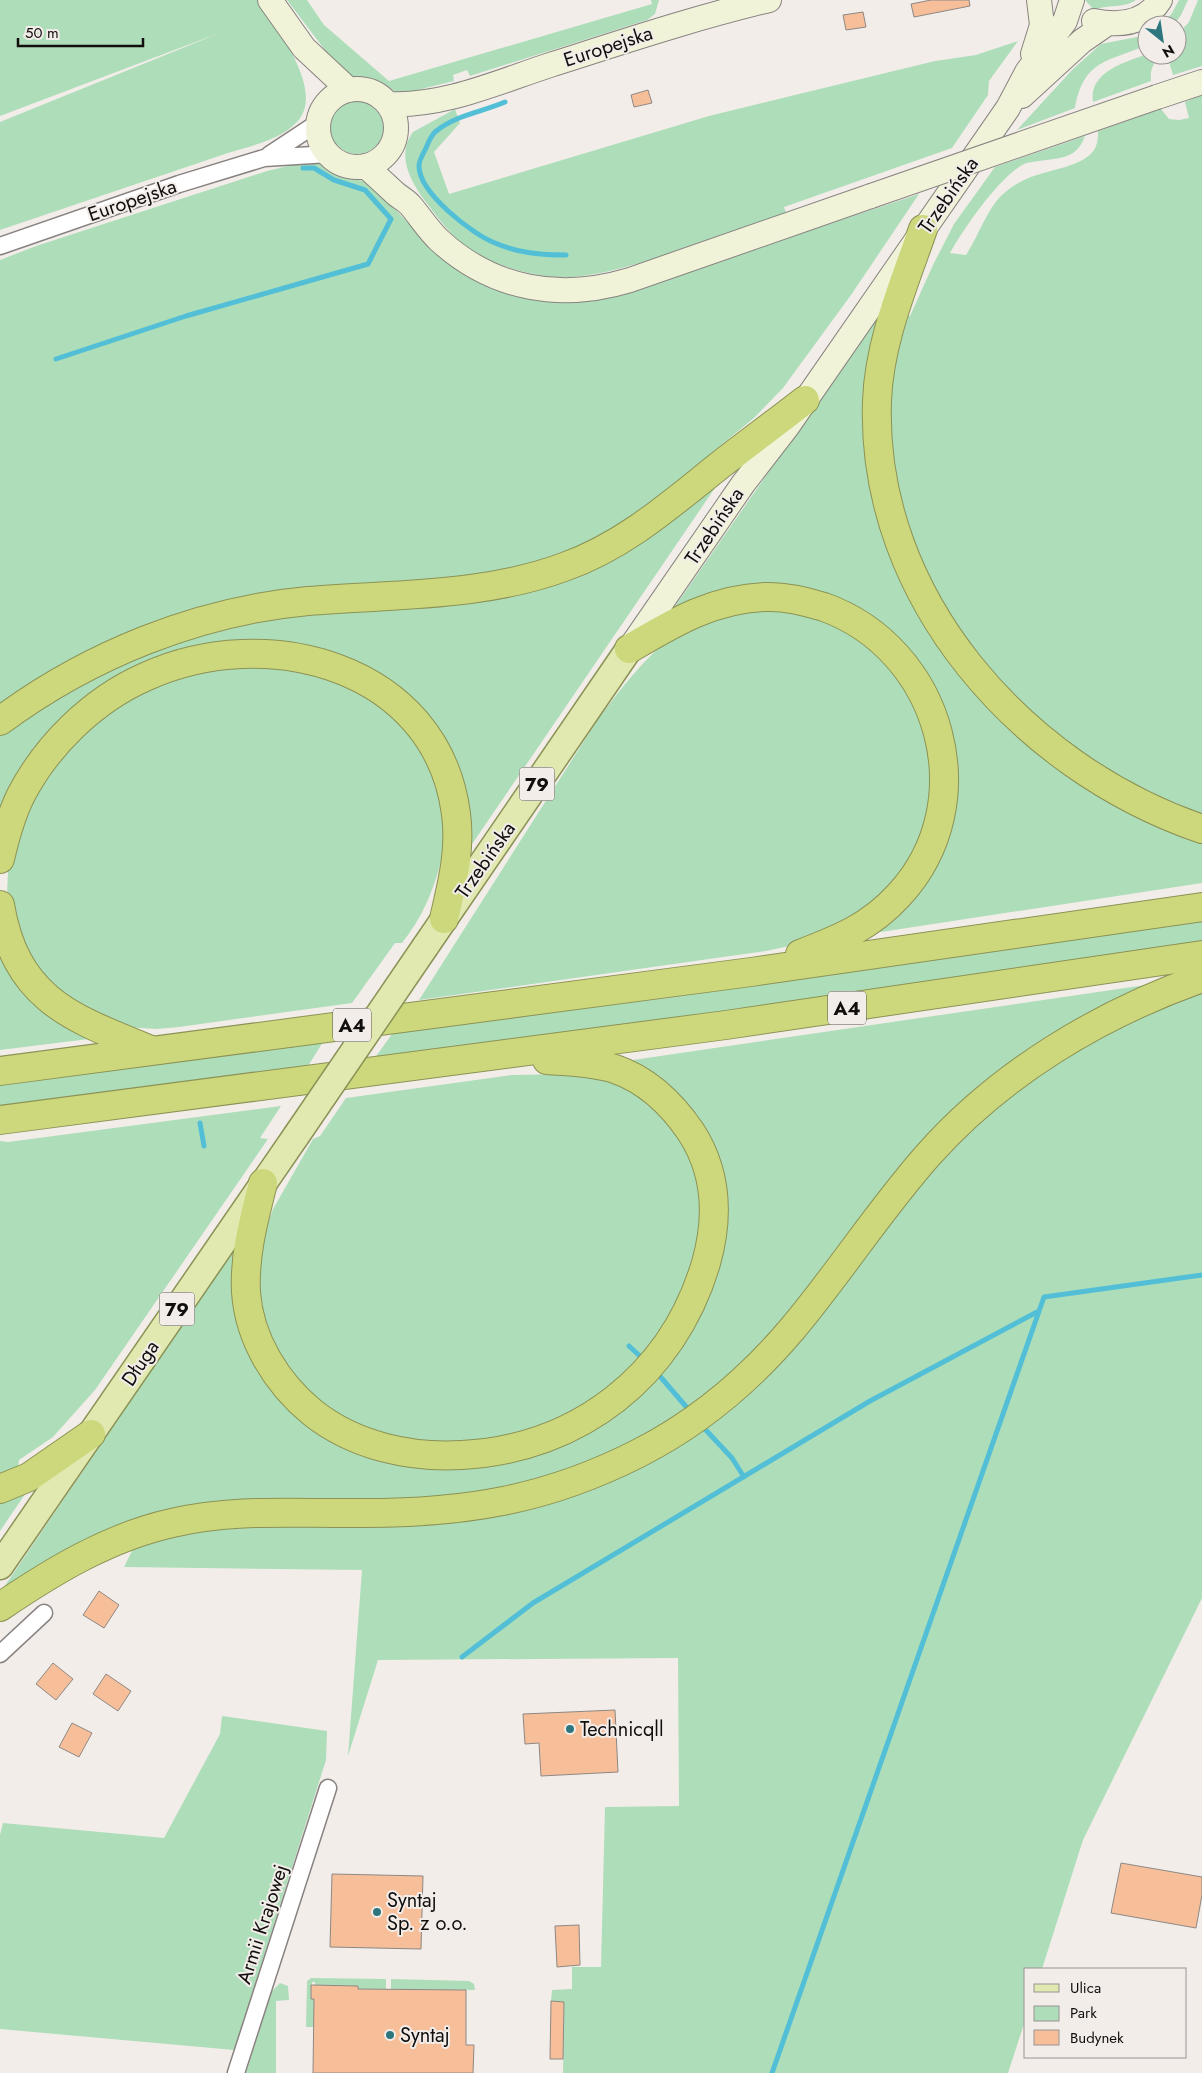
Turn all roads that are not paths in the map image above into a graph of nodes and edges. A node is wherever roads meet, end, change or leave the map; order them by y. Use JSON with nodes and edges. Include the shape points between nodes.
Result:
{"nodes":[{"id":1,"x":270,"y":0,"type":"edge"},
{"id":2,"x":769,"y":0,"type":"edge"},
{"id":3,"x":1039,"y":0,"type":"edge"},
{"id":4,"x":1072,"y":0,"type":"edge"},
{"id":5,"x":1160,"y":0,"type":"edge"},
{"id":6,"x":1108,"y":24,"type":"junction"},
{"id":7,"x":304,"y":48,"type":"junction"},
{"id":8,"x":1027,"y":72,"type":"junction"},
{"id":9,"x":1202,"y":82,"type":"edge"},
{"id":10,"x":349,"y":90,"type":"junction"},
{"id":11,"x":450,"y":98,"type":"junction"},
{"id":12,"x":388,"y":104,"type":"junction"},
{"id":13,"x":1008,"y":108,"type":"junction"},
{"id":14,"x":322,"y":114,"type":"junction"},
{"id":15,"x":393,"y":139,"type":"junction"},
{"id":16,"x":329,"y":154,"type":"junction"},
{"id":17,"x":264,"y":158,"type":"junction"},
{"id":18,"x":365,"y":166,"type":"junction"},
{"id":19,"x":410,"y":204,"type":"junction"},
{"id":20,"x":923,"y":229,"type":"junction"},
{"id":21,"x":0,"y":246,"type":"edge"},
{"id":22,"x":805,"y":400,"type":"junction"},
{"id":23,"x":629,"y":649,"type":"junction"},
{"id":24,"x":0,"y":721,"type":"edge"},
{"id":25,"x":1202,"y":830,"type":"edge"},
{"id":26,"x":0,"y":859,"type":"edge"},
{"id":27,"x":0,"y":905,"type":"edge"},
{"id":28,"x":1202,"y":907,"type":"edge"},
{"id":29,"x":444,"y":919,"type":"junction"},
{"id":30,"x":1202,"y":955,"type":"edge"},
{"id":31,"x":751,"y":972,"type":"junction"},
{"id":32,"x":1202,"y":978,"type":"edge"},
{"id":33,"x":153,"y":1051,"type":"junction"},
{"id":34,"x":491,"y":1056,"type":"junction"},
{"id":35,"x":0,"y":1071,"type":"edge"},
{"id":36,"x":0,"y":1120,"type":"edge"},
{"id":37,"x":296,"y":1136,"type":"joint"},
{"id":38,"x":263,"y":1183,"type":"junction"},
{"id":39,"x":91,"y":1434,"type":"junction"},
{"id":40,"x":0,"y":1489,"type":"edge"},
{"id":41,"x":0,"y":1566,"type":"edge"},
{"id":42,"x":0,"y":1607,"type":"edge"},
{"id":43,"x":44,"y":1613,"type":"dead end"},
{"id":44,"x":0,"y":1654,"type":"edge"},
{"id":45,"x":328,"y":1788,"type":"dead end"},
{"id":46,"x":236,"y":2073,"type":"edge"}],
"edges":[{"from":1,"to":7,"type":"main road"},
{"from":2,"to":11,"type":"main road","name":"Europejska","via":[[677,24]]},
{"from":3,"to":8,"type":"main road","via":[[1042,25]]},
{"from":4,"to":6,"type":"main road","number":"79","via":[[1088,19]]},
{"from":4,"to":8,"type":"main road","name":"Trzebińska","number":"79","via":[[1064,21]]},
{"from":5,"to":6,"type":"main road","number":"79","via":[[1152,10],[1135,21]]},
{"from":6,"to":13,"type":"main road","name":"Trzebińska","number":"79","via":[[1082,41]]},
{"from":7,"to":10,"type":"main road"},
{"from":7,"to":14,"type":"main road"},
{"from":8,"to":13,"type":"main road","name":"Trzebińska","number":"79"},
{"from":9,"to":19,"type":"main road","bridge":true,"via":[[630,280],[596,288],[547,290],[484,272],[439,241]]},
{"from":10,"to":12,"type":"main road","via":[[368,91]]},
{"from":10,"to":14,"type":"main road","via":[[338,94]]},
{"from":11,"to":12,"type":"main road","name":"Europejska"},
{"from":11,"to":15,"type":"main road","name":"Europejska"},
{"from":12,"to":15,"type":"main road","via":[[394,116]]},
{"from":13,"to":20,"type":"main road","name":"Trzebińska","number":"79"},
{"from":14,"to":16,"type":"main road","via":[[320,139]]},
{"from":14,"to":17,"type":"street","name":"Europejska"},
{"from":15,"to":18,"type":"main road","via":[[381,158]]},
{"from":15,"to":19,"type":"main road"},
{"from":16,"to":17,"type":"street","name":"Europejska"},
{"from":16,"to":18,"type":"main road","via":[[345,165]]},
{"from":17,"to":21,"type":"street","name":"Europejska","via":[[178,184]]},
{"from":18,"to":19,"type":"main road"},
{"from":20,"to":22,"type":"main road","name":"Trzebińska","number":"79"},
{"from":20,"to":25,"type":"highway","via":[[887,342],[877,399],[881,478],[892,519],[914,577],[960,654],[1034,734],[1104,785]]},
{"from":22,"to":23,"type":"main road","name":"Trzebińska","number":"79"},
{"from":22,"to":24,"type":"highway","via":[[647,522],[580,561],[510,583],[474,589],[269,606],[191,624],[106,657],[64,679]]},
{"from":23,"to":29,"type":"main road","name":"Trzebińska","number":"79"},
{"from":23,"to":31,"type":"highway","via":[[691,614],[725,603],[765,597],[813,604],[847,617],[889,647],[914,678],[935,721],[944,762],[943,803],[932,843],[913,879],[885,909],[853,933]]},
{"from":26,"to":29,"type":"highway","via":[[11,819],[29,782],[54,748],[92,710],[121,690],[164,669],[226,655],[272,653],[327,665],[363,680],[394,700],[428,737],[449,782],[456,814],[456,862]]},
{"from":27,"to":33,"type":"highway","via":[[12,950],[28,977],[44,994],[60,1009],[78,1019]]},
{"from":28,"to":31,"type":"highway","number":"A4"},
{"from":29,"to":37,"type":"main road","name":"Trzebińska","number":"79","bridge":true},
{"from":30,"to":34,"type":"highway","number":"A4","via":[[953,993]]},
{"from":31,"to":33,"type":"highway","number":"A4"},
{"from":32,"to":42,"type":"highway","via":[[1094,1026],[1057,1047],[1001,1087],[930,1152],[822,1292],[765,1358],[685,1427],[641,1452],[593,1475],[551,1489],[470,1508],[364,1514],[263,1512],[206,1516],[172,1523],[140,1531],[90,1553]]},
{"from":33,"to":35,"type":"highway","number":"A4"},
{"from":34,"to":36,"type":"highway","number":"A4"},
{"from":34,"to":38,"type":"highway","via":[[596,1065],[634,1078],[663,1098],[684,1121],[704,1155],[713,1185],[714,1213],[707,1256],[694,1296],[677,1330],[654,1362],[622,1394],[570,1428],[550,1437],[476,1454],[404,1452],[358,1438],[333,1426],[302,1404],[288,1390],[267,1358],[253,1328],[246,1292],[247,1260]]},
{"from":37,"to":38,"type":"main road","name":"Długa","number":"79"},
{"from":38,"to":39,"type":"main road","name":"Długa","number":"79"},
{"from":39,"to":40,"type":"highway","via":[[29,1477]]},
{"from":39,"to":41,"type":"main road","name":"Długa","number":"79"},
{"from":43,"to":44,"type":"street"},
{"from":45,"to":46,"type":"street","name":"Armii Krajowej"}]}
